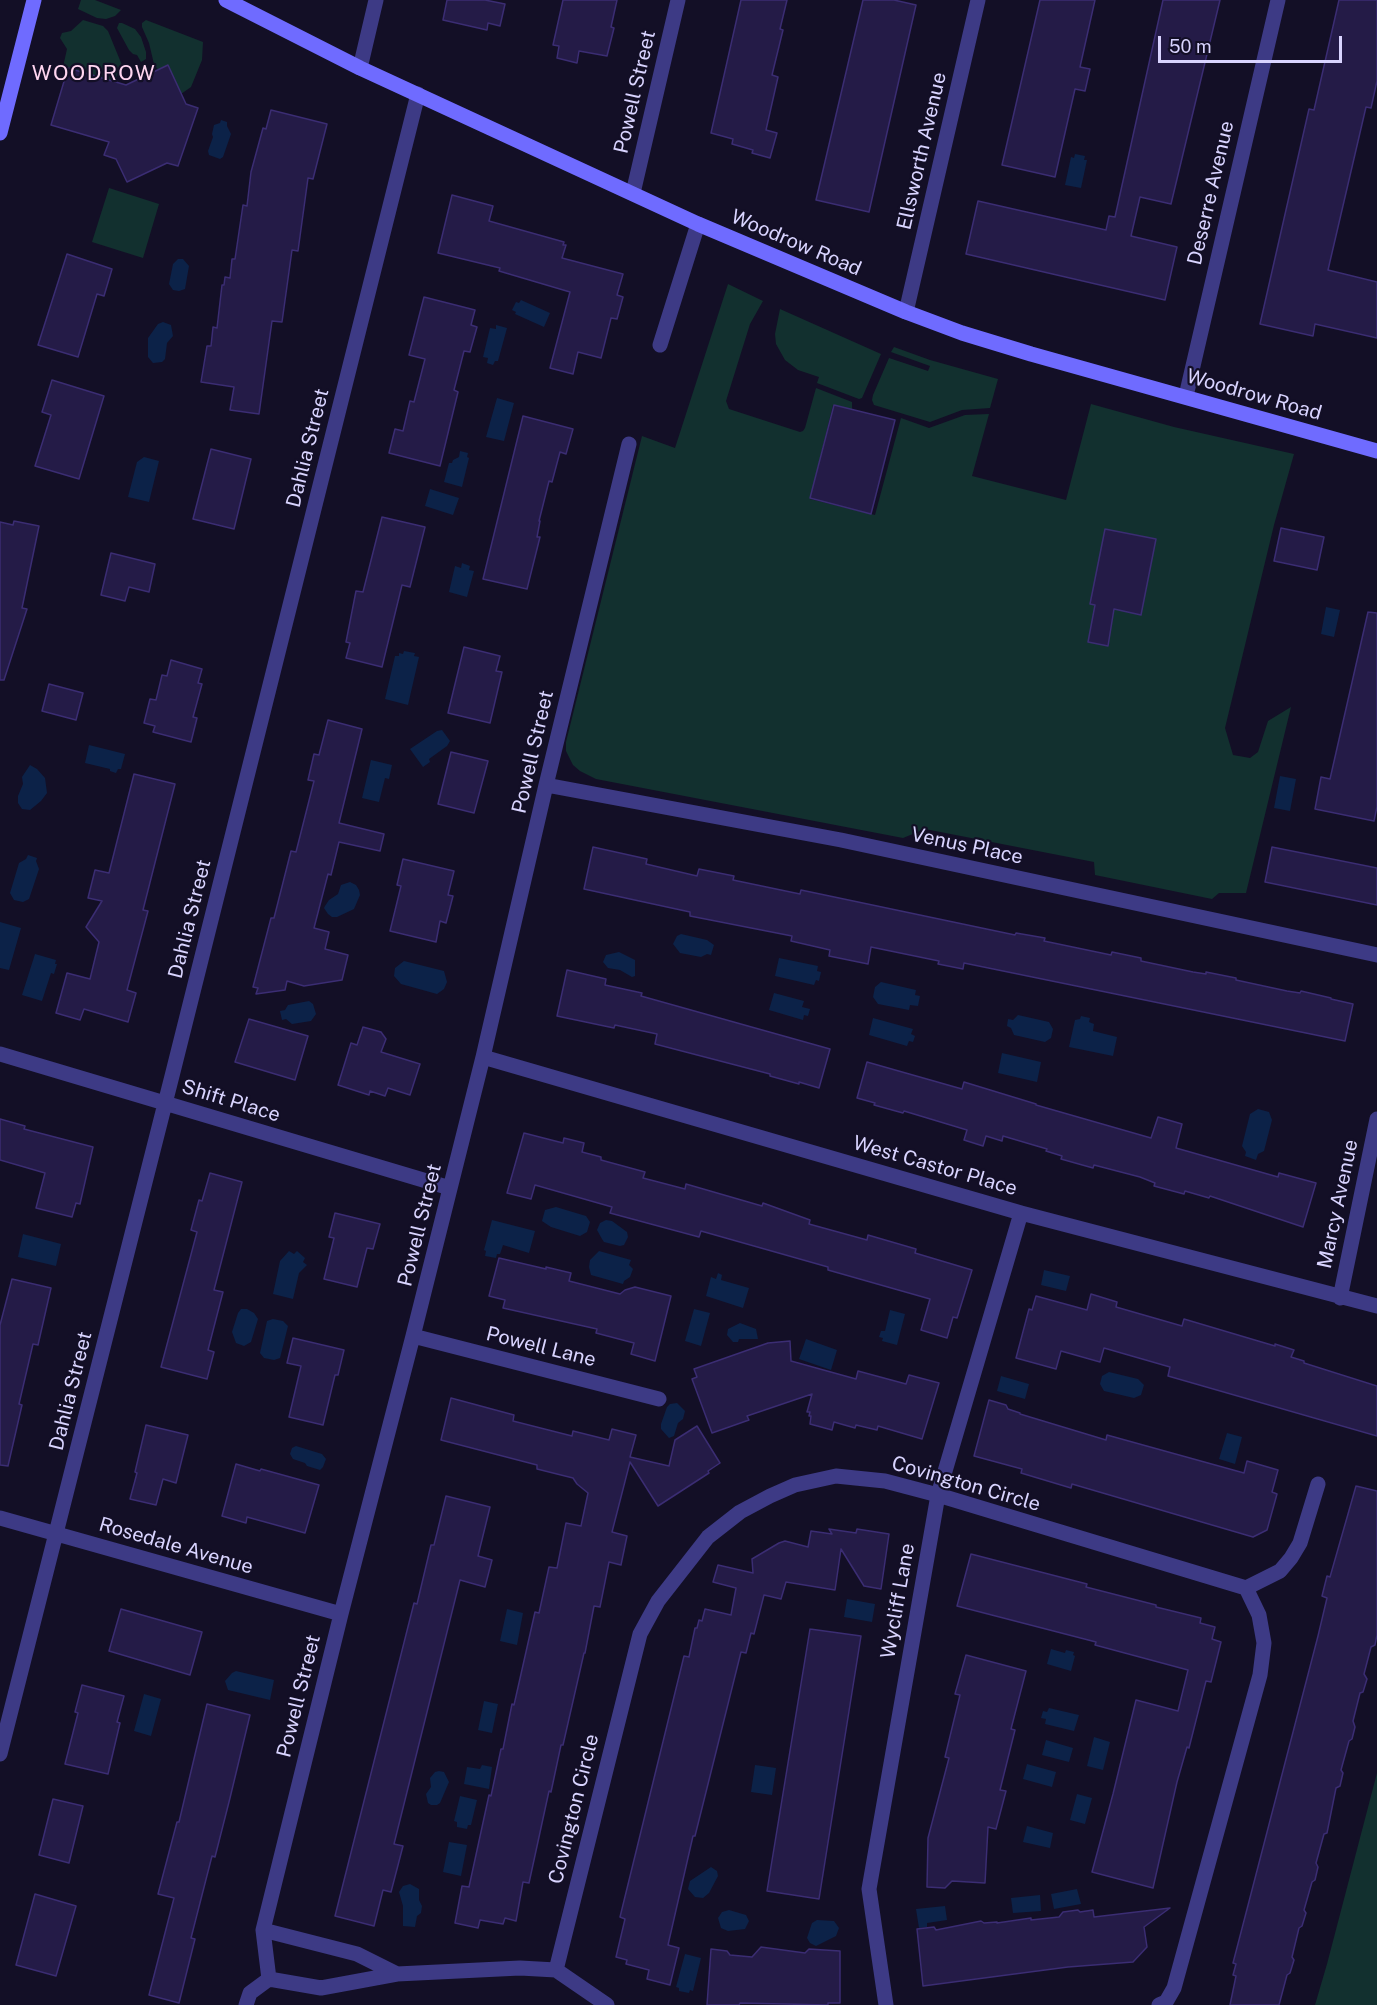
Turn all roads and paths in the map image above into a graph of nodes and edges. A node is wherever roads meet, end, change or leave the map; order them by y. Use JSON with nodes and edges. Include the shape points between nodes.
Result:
{"nodes":[{"id":1,"x":33,"y":0,"type":"edge"},
{"id":2,"x":226,"y":0,"type":"edge"},
{"id":3,"x":376,"y":0,"type":"edge"},
{"id":4,"x":678,"y":0,"type":"edge"},
{"id":5,"x":978,"y":0,"type":"edge"},
{"id":6,"x":1278,"y":0,"type":"edge"},
{"id":7,"x":360,"y":68,"type":"junction"},
{"id":8,"x":418,"y":94,"type":"junction"},
{"id":9,"x":0,"y":133,"type":"edge"},
{"id":10,"x":633,"y":194,"type":"junction"},
{"id":11,"x":698,"y":224,"type":"junction"},
{"id":12,"x":906,"y":312,"type":"junction"},
{"id":13,"x":660,"y":345,"type":"dead end"},
{"id":14,"x":1186,"y":396,"type":"junction"},
{"id":15,"x":629,"y":444,"type":"dead end"},
{"id":16,"x":1377,"y":451,"type":"edge"},
{"id":17,"x":546,"y":785,"type":"junction"},
{"id":18,"x":1377,"y":955,"type":"edge"},
{"id":19,"x":0,"y":1054,"type":"edge"},
{"id":20,"x":483,"y":1058,"type":"junction"},
{"id":21,"x":165,"y":1103,"type":"junction"},
{"id":22,"x":1377,"y":1119,"type":"edge"},
{"id":23,"x":450,"y":1188,"type":"junction"},
{"id":24,"x":1021,"y":1213,"type":"junction"},
{"id":25,"x":1340,"y":1298,"type":"junction"},
{"id":26,"x":1377,"y":1306,"type":"edge"},
{"id":27,"x":413,"y":1336,"type":"junction"},
{"id":28,"x":659,"y":1399,"type":"dead end"},
{"id":29,"x":1318,"y":1484,"type":"dead end"},
{"id":30,"x":938,"y":1495,"type":"junction"},
{"id":31,"x":0,"y":1518,"type":"edge"},
{"id":32,"x":57,"y":1534,"type":"junction"},
{"id":33,"x":1246,"y":1588,"type":"junction"},
{"id":34,"x":341,"y":1614,"type":"junction"},
{"id":35,"x":0,"y":1754,"type":"edge"},
{"id":36,"x":263,"y":1930,"type":"junction"},
{"id":37,"x":556,"y":1970,"type":"junction"},
{"id":38,"x":397,"y":1974,"type":"junction"},
{"id":39,"x":269,"y":1979,"type":"junction"},
{"id":40,"x":246,"y":2005,"type":"edge"},
{"id":41,"x":607,"y":2005,"type":"edge"},
{"id":42,"x":886,"y":2005,"type":"edge"},
{"id":43,"x":1159,"y":2005,"type":"edge"}],
"edges":[{"from":1,"to":9,"type":"street"},
{"from":2,"to":7,"type":"street","name":"Woodrow Road"},
{"from":3,"to":7,"type":"street"},
{"from":4,"to":10,"type":"street","name":"Powell Street"},
{"from":5,"to":12,"type":"street","name":"Ellsworth Avenue"},
{"from":6,"to":14,"type":"street","name":"Deserre Avenue"},
{"from":7,"to":8,"type":"street","name":"Woodrow Road"},
{"from":8,"to":10,"type":"street","name":"Woodrow Road"},
{"from":8,"to":21,"type":"street","name":"Dahlia Street"},
{"from":10,"to":11,"type":"street","name":"Woodrow Road"},
{"from":11,"to":12,"type":"street","name":"Woodrow Road"},
{"from":11,"to":13,"type":"street"},
{"from":12,"to":14,"type":"street","name":"Woodrow Road","via":[[1031,354]]},
{"from":14,"to":16,"type":"street","name":"Woodrow Road"},
{"from":15,"to":17,"type":"street","name":"Powell Street"},
{"from":17,"to":18,"type":"street","name":"Venus Place","via":[[841,840]]},
{"from":17,"to":20,"type":"street","name":"Powell Street"},
{"from":19,"to":21,"type":"street","name":"Shift Place"},
{"from":20,"to":23,"type":"street","name":"Powell Street"},
{"from":20,"to":24,"type":"street","name":"West Castor Place"},
{"from":21,"to":23,"type":"street","name":"Shift Place"},
{"from":21,"to":32,"type":"street","name":"Dahlia Street"},
{"from":22,"to":25,"type":"street","name":"Marcy Avenue"},
{"from":23,"to":27,"type":"street","name":"Powell Street"},
{"from":24,"to":25,"type":"street","name":"West Castor Place"},
{"from":24,"to":30,"type":"street","name":"Wycliff Lane"},
{"from":25,"to":26,"type":"street","name":"West Castor Place"},
{"from":27,"to":28,"type":"street","name":"Powell Lane"},
{"from":27,"to":34,"type":"street","name":"Powell Street"},
{"from":29,"to":33,"type":"street","via":[[1300,1543],[1291,1558],[1280,1571]]},
{"from":30,"to":33,"type":"street","name":"Covington Circle"},
{"from":30,"to":37,"type":"street","name":"Covington Circle","via":[[885,1481],[836,1476],[795,1485],[740,1512],[708,1537],[678,1574],[640,1634]]},
{"from":30,"to":42,"type":"street","name":"Wycliff Lane","via":[[869,1888]]},
{"from":31,"to":32,"type":"street","name":"Rosedale Avenue"},
{"from":32,"to":34,"type":"street","name":"Rosedale Avenue"},
{"from":32,"to":35,"type":"street","name":"Dahlia Street"},
{"from":33,"to":43,"type":"street","via":[[1259,1615],[1264,1644],[1260,1675],[1174,1988],[1166,2002]]},
{"from":34,"to":36,"type":"street","name":"Powell Street"},
{"from":36,"to":38,"type":"street","via":[[357,1954]]},
{"from":36,"to":39,"type":"street","name":"Powell Street"},
{"from":37,"to":38,"type":"street"},
{"from":37,"to":41,"type":"street"},
{"from":38,"to":39,"type":"street","via":[[321,1988]]},
{"from":39,"to":40,"type":"street","via":[[250,1992]]}]}
